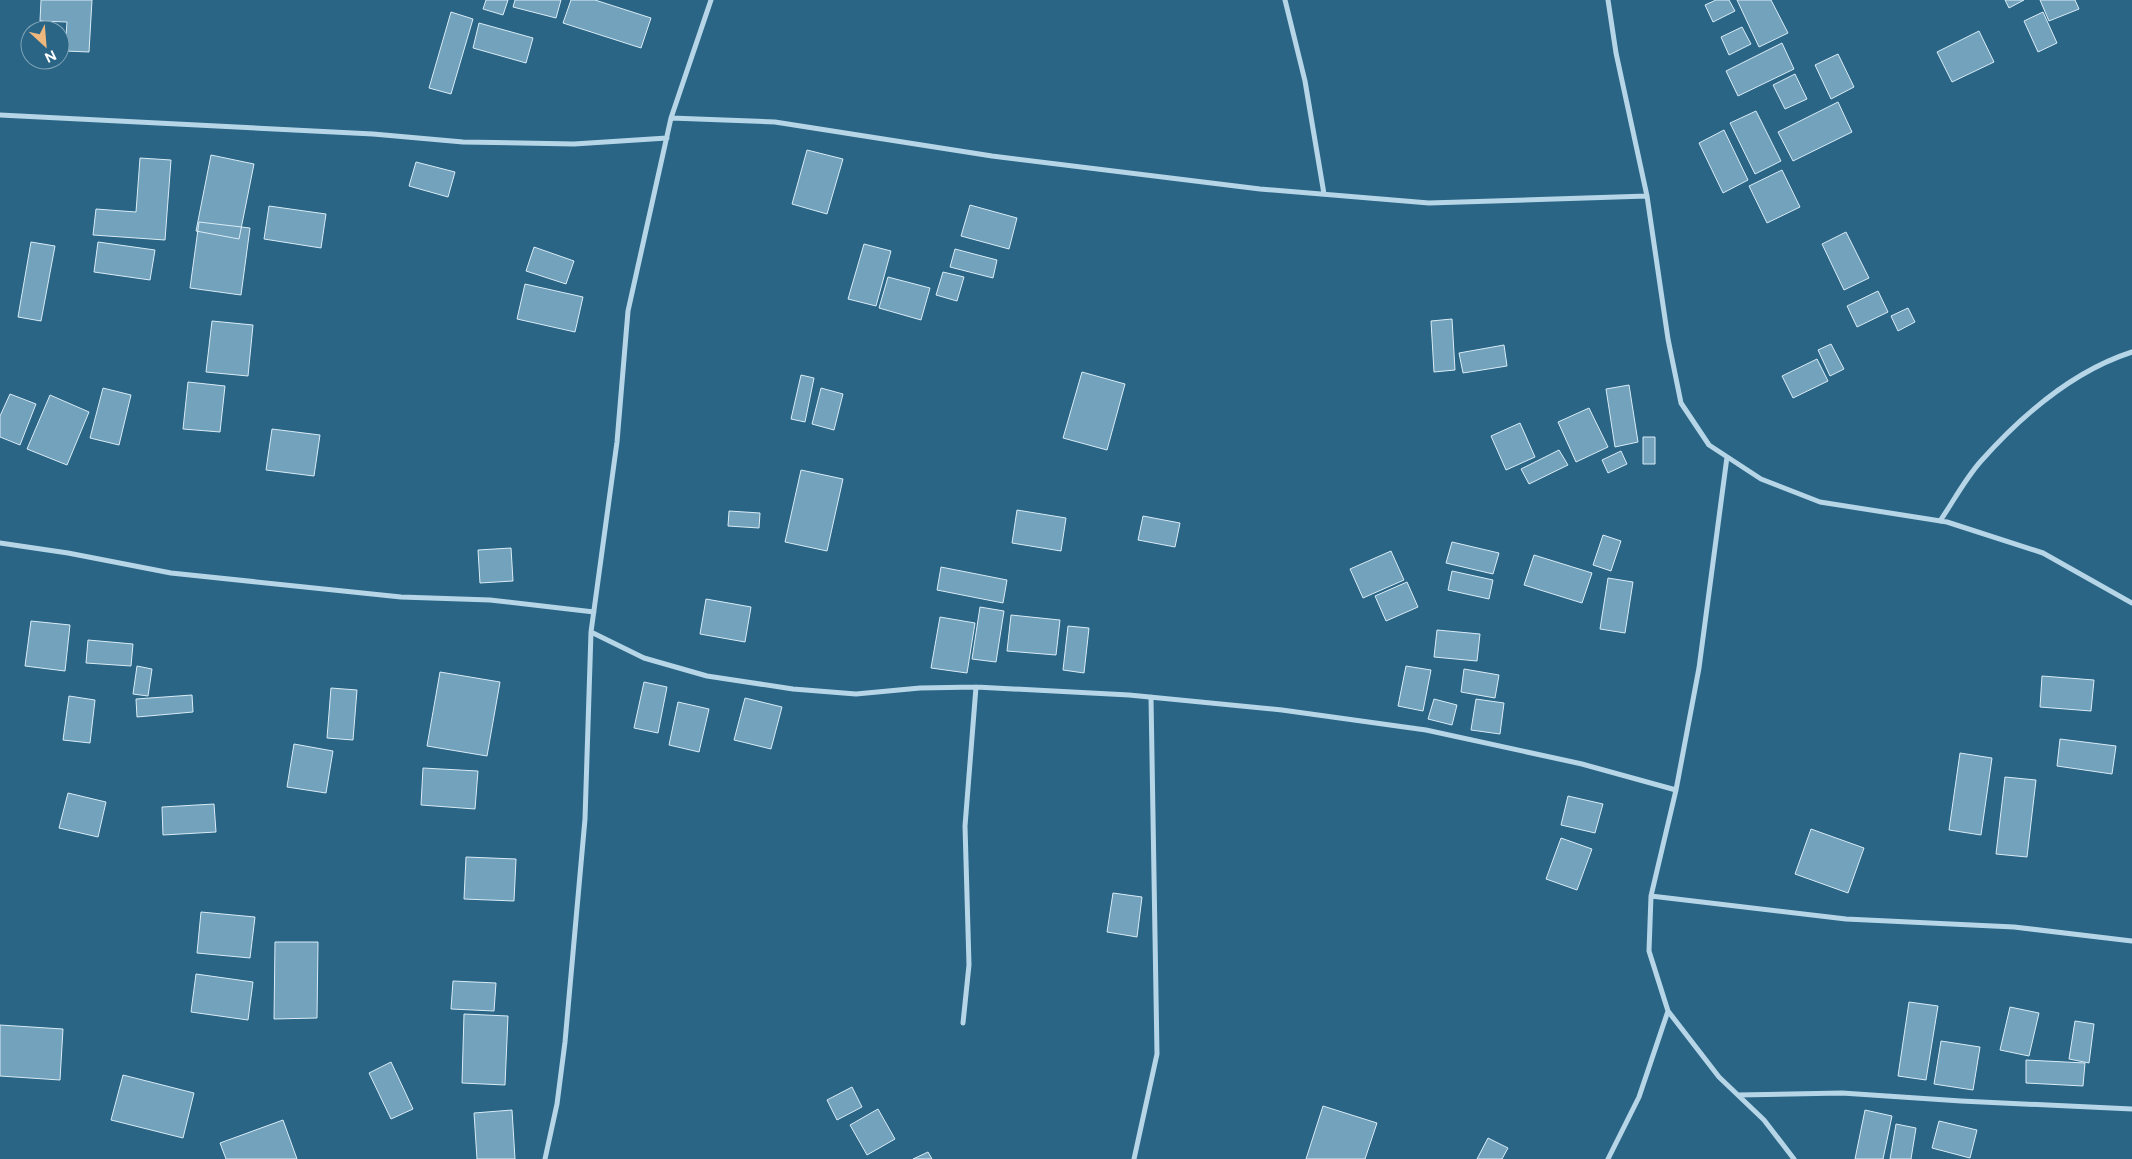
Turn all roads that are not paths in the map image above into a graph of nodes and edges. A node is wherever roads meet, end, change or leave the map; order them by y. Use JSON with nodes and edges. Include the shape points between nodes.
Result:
{"nodes":[{"id":1,"x":711,"y":0,"type":"edge"},
{"id":2,"x":1285,"y":0,"type":"edge"},
{"id":3,"x":1608,"y":0,"type":"edge"},
{"id":4,"x":0,"y":115,"type":"edge"},
{"id":5,"x":671,"y":118,"type":"junction"},
{"id":6,"x":667,"y":138,"type":"junction"},
{"id":7,"x":1324,"y":194,"type":"junction"},
{"id":8,"x":1648,"y":196,"type":"junction"},
{"id":9,"x":2132,"y":352,"type":"edge"},
{"id":10,"x":1727,"y":457,"type":"junction"},
{"id":11,"x":1940,"y":522,"type":"junction"},
{"id":12,"x":0,"y":543,"type":"edge"},
{"id":13,"x":2132,"y":603,"type":"edge"},
{"id":14,"x":594,"y":612,"type":"junction"},
{"id":15,"x":591,"y":632,"type":"junction"},
{"id":16,"x":976,"y":687,"type":"junction"},
{"id":17,"x":1151,"y":697,"type":"junction"},
{"id":18,"x":1676,"y":790,"type":"junction"},
{"id":19,"x":1651,"y":896,"type":"junction"},
{"id":20,"x":2132,"y":942,"type":"edge"},
{"id":21,"x":1668,"y":1011,"type":"junction"},
{"id":22,"x":963,"y":1023,"type":"dead end"},
{"id":23,"x":1738,"y":1096,"type":"junction"},
{"id":24,"x":2132,"y":1109,"type":"edge"},
{"id":25,"x":546,"y":1159,"type":"edge"},
{"id":26,"x":1134,"y":1159,"type":"edge"},
{"id":27,"x":1608,"y":1159,"type":"edge"},
{"id":28,"x":1794,"y":1159,"type":"edge"}],
"edges":[{"from":1,"to":5,"type":"street"},
{"from":2,"to":7,"type":"street","via":[[1304,81]]},
{"from":3,"to":8,"type":"street","via":[[1616,53]]},
{"from":4,"to":6,"type":"street","via":[[373,134],[463,142],[574,144]]},
{"from":5,"to":6,"type":"street"},
{"from":5,"to":7,"type":"street","via":[[775,122],[992,156]]},
{"from":6,"to":14,"type":"street","via":[[628,311],[616,442]]},
{"from":7,"to":8,"type":"street","via":[[1429,203]]},
{"from":8,"to":10,"type":"street","via":[[1668,339],[1681,402],[1709,445]]},
{"from":9,"to":11,"type":"street","via":[[2118,356],[2067,384],[2025,417],[1980,462]]},
{"from":10,"to":11,"type":"street","via":[[1761,479],[1820,502]]},
{"from":10,"to":18,"type":"street","via":[[1699,668]]},
{"from":11,"to":13,"type":"street","via":[[2043,553]]},
{"from":12,"to":14,"type":"street","via":[[171,573],[400,597],[490,600]]},
{"from":14,"to":15,"type":"street"},
{"from":15,"to":16,"type":"street","via":[[644,658],[707,676],[783,687],[856,694]]},
{"from":15,"to":25,"type":"street","via":[[585,819],[565,1042]]},
{"from":16,"to":17,"type":"street"},
{"from":16,"to":22,"type":"street","via":[[966,826],[968,965]]},
{"from":17,"to":18,"type":"street","via":[[1282,710],[1426,730],[1582,764]]},
{"from":17,"to":26,"type":"street","via":[[1157,1054]]},
{"from":18,"to":19,"type":"street"},
{"from":19,"to":20,"type":"street","via":[[1846,919],[2014,927]]},
{"from":19,"to":21,"type":"street","via":[[1649,951]]},
{"from":21,"to":23,"type":"street","via":[[1719,1078]]},
{"from":21,"to":27,"type":"street","via":[[1638,1096]]},
{"from":23,"to":24,"type":"street","via":[[1842,1093]]},
{"from":23,"to":28,"type":"street","via":[[1764,1120]]}]}
